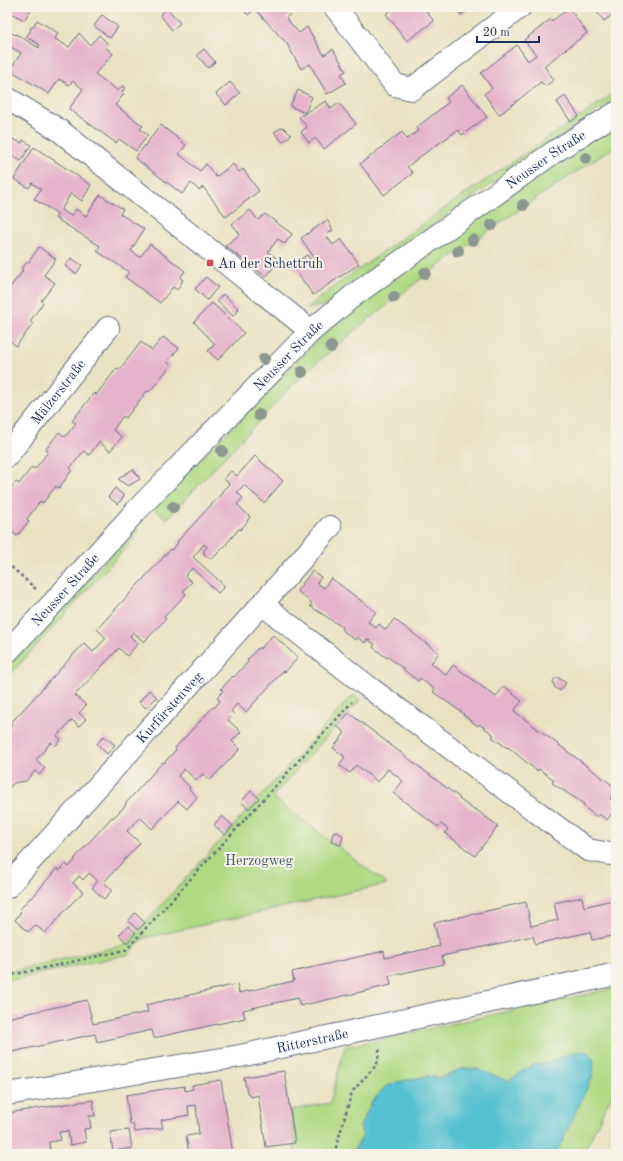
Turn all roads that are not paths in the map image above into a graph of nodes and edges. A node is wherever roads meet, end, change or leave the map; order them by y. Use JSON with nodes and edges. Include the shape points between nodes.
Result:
{"nodes":[{"id":1,"x":335,"y":7,"type":"edge"},
{"id":2,"x":520,"y":7,"type":"edge"},
{"id":3,"x":7,"y":98,"type":"edge"},
{"id":4,"x":616,"y":113,"type":"edge"},
{"id":5,"x":108,"y":328,"type":"dead end"},
{"id":6,"x":311,"y":332,"type":"junction"},
{"id":7,"x":7,"y":456,"type":"edge"},
{"id":8,"x":330,"y":527,"type":"dead end"},
{"id":9,"x":262,"y":604,"type":"junction"},
{"id":10,"x":7,"y":652,"type":"edge"},
{"id":11,"x":616,"y":854,"type":"edge"},
{"id":12,"x":7,"y":887,"type":"edge"},
{"id":13,"x":616,"y":974,"type":"edge"},
{"id":14,"x":7,"y":1094,"type":"edge"}],
"edges":[{"from":1,"to":2,"type":"street","via":[[394,85],[412,89]]},
{"from":3,"to":6,"type":"street","via":[[59,130]]},
{"from":4,"to":6,"type":"street","name":"Neusser Straße","via":[[554,152],[360,291]]},
{"from":5,"to":7,"type":"street","name":"Mälzerstraße"},
{"from":6,"to":10,"type":"street","name":"Neusser Straße","via":[[135,512]]},
{"from":8,"to":9,"type":"street","name":"Kurfürstenweg"},
{"from":9,"to":11,"type":"street","via":[[367,686],[588,850]]},
{"from":9,"to":12,"type":"street","name":"Kurfürstenweg"},
{"from":13,"to":14,"type":"street","name":"Ritterstraße","via":[[240,1056]]}]}
